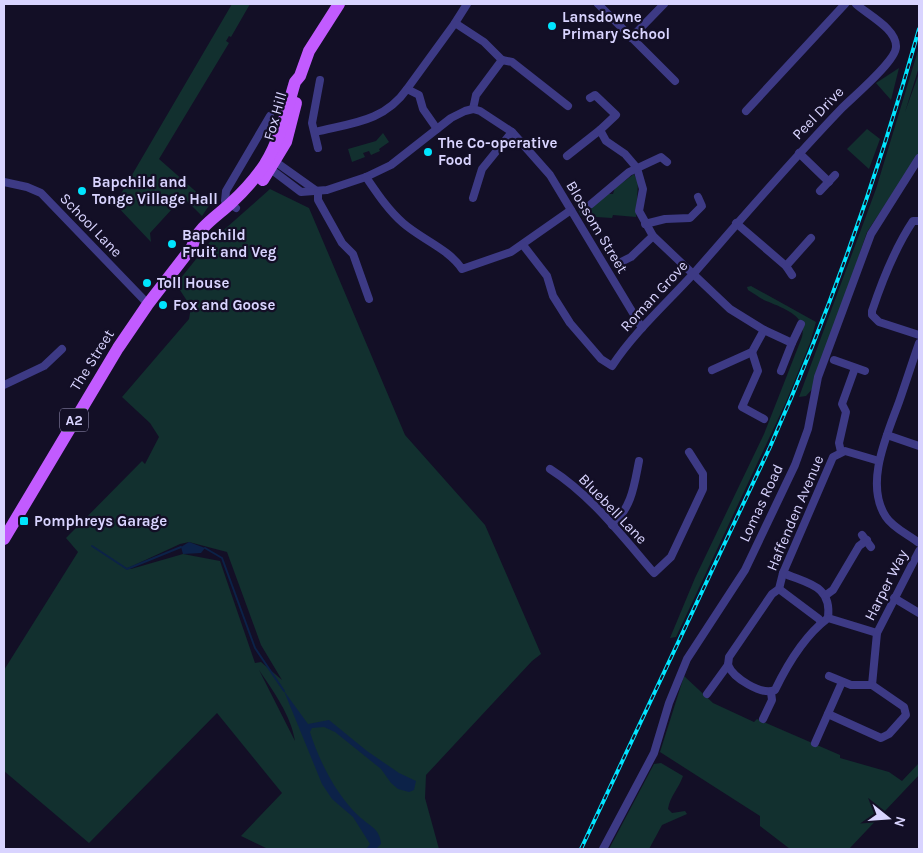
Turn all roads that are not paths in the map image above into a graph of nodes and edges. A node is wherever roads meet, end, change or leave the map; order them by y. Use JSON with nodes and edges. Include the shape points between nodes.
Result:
{"nodes":[{"id":1,"x":339,"y":4,"type":"edge"},
{"id":2,"x":467,"y":4,"type":"edge"},
{"id":3,"x":598,"y":4,"type":"edge"},
{"id":4,"x":664,"y":4,"type":"edge"},
{"id":5,"x":844,"y":4,"type":"edge"},
{"id":6,"x":856,"y":4,"type":"edge"},
{"id":7,"x":455,"y":22,"type":"junction"},
{"id":8,"x":631,"y":38,"type":"junction"},
{"id":9,"x":502,"y":60,"type":"junction"},
{"id":10,"x":320,"y":80,"type":"dead end"},
{"id":11,"x":675,"y":81,"type":"dead end"},
{"id":12,"x":407,"y":90,"type":"junction"},
{"id":13,"x":590,"y":98,"type":"dead end"},
{"id":14,"x":568,"y":106,"type":"dead end"},
{"id":15,"x":473,"y":109,"type":"junction"},
{"id":16,"x":746,"y":111,"type":"dead end"},
{"id":17,"x":270,"y":116,"type":"dead end"},
{"id":18,"x":437,"y":129,"type":"junction"},
{"id":19,"x":600,"y":130,"type":"junction"},
{"id":20,"x":314,"y":132,"type":"junction"},
{"id":21,"x":512,"y":132,"type":"junction"},
{"id":22,"x":568,"y":144,"type":"dead end"},
{"id":23,"x":318,"y":148,"type":"dead end"},
{"id":24,"x":574,"y":151,"type":"junction"},
{"id":25,"x":799,"y":153,"type":"junction"},
{"id":26,"x":567,"y":156,"type":"dead end"},
{"id":27,"x":919,"y":158,"type":"edge"},
{"id":28,"x":667,"y":162,"type":"dead end"},
{"id":29,"x":270,"y":164,"type":"junction"},
{"id":30,"x":637,"y":168,"type":"junction"},
{"id":31,"x":366,"y":177,"type":"junction"},
{"id":32,"x":4,"y":182,"type":"edge"},
{"id":33,"x":820,"y":191,"type":"dead end"},
{"id":34,"x":318,"y":192,"type":"junction"},
{"id":35,"x":698,"y":197,"type":"dead end"},
{"id":36,"x":473,"y":198,"type":"dead end"},
{"id":37,"x":591,"y":204,"type":"dead end"},
{"id":38,"x":233,"y":206,"type":"junction"},
{"id":39,"x":571,"y":210,"type":"junction"},
{"id":40,"x":919,"y":221,"type":"edge"},
{"id":41,"x":736,"y":223,"type":"junction"},
{"id":42,"x":645,"y":224,"type":"junction"},
{"id":43,"x":653,"y":236,"type":"junction"},
{"id":44,"x":806,"y":240,"type":"dead end"},
{"id":45,"x":523,"y":245,"type":"junction"},
{"id":46,"x":718,"y":245,"type":"joint"},
{"id":47,"x":621,"y":262,"type":"dead end"},
{"id":48,"x":786,"y":266,"type":"junction"},
{"id":49,"x":694,"y":273,"type":"junction"},
{"id":50,"x":792,"y":275,"type":"dead end"},
{"id":51,"x":369,"y":299,"type":"dead end"},
{"id":52,"x":148,"y":304,"type":"junction"},
{"id":53,"x":801,"y":324,"type":"dead end"},
{"id":54,"x":642,"y":328,"type":"junction"},
{"id":55,"x":764,"y":330,"type":"junction"},
{"id":56,"x":919,"y":335,"type":"edge"},
{"id":57,"x":919,"y":343,"type":"edge"},
{"id":58,"x":792,"y":344,"type":"junction"},
{"id":59,"x":62,"y":350,"type":"dead end"},
{"id":60,"x":752,"y":352,"type":"junction"},
{"id":61,"x":834,"y":360,"type":"dead end"},
{"id":62,"x":855,"y":368,"type":"junction"},
{"id":63,"x":712,"y":370,"type":"dead end"},
{"id":64,"x":781,"y":371,"type":"dead end"},
{"id":65,"x":865,"y":371,"type":"dead end"},
{"id":66,"x":4,"y":385,"type":"edge"},
{"id":67,"x":764,"y":419,"type":"dead end"},
{"id":68,"x":887,"y":435,"type":"junction"},
{"id":69,"x":919,"y":446,"type":"edge"},
{"id":70,"x":689,"y":452,"type":"dead end"},
{"id":71,"x":841,"y":452,"type":"junction"},
{"id":72,"x":639,"y":461,"type":"dead end"},
{"id":73,"x":879,"y":461,"type":"junction"},
{"id":74,"x":550,"y":468,"type":"dead end"},
{"id":75,"x":612,"y":525,"type":"junction"},
{"id":76,"x":4,"y":539,"type":"edge"},
{"id":77,"x":867,"y":540,"type":"dead end"},
{"id":78,"x":919,"y":543,"type":"edge"},
{"id":79,"x":919,"y":550,"type":"edge"},
{"id":80,"x":783,"y":574,"type":"junction"},
{"id":81,"x":779,"y":589,"type":"junction"},
{"id":82,"x":826,"y":595,"type":"junction"},
{"id":83,"x":894,"y":598,"type":"junction"},
{"id":84,"x":919,"y":613,"type":"edge"},
{"id":85,"x":828,"y":618,"type":"junction"},
{"id":86,"x":821,"y":623,"type":"junction"},
{"id":87,"x":877,"y":633,"type":"junction"},
{"id":88,"x":728,"y":665,"type":"junction"},
{"id":89,"x":829,"y":676,"type":"dead end"},
{"id":90,"x":842,"y":682,"type":"junction"},
{"id":91,"x":872,"y":685,"type":"junction"},
{"id":92,"x":770,"y":692,"type":"junction"},
{"id":93,"x":707,"y":694,"type":"dead end"},
{"id":94,"x":828,"y":714,"type":"junction"},
{"id":95,"x":763,"y":719,"type":"dead end"},
{"id":96,"x":815,"y":743,"type":"dead end"},
{"id":97,"x":603,"y":849,"type":"edge"}],
"edges":[{"from":1,"to":29,"type":"main road","name":"Fox Hill","number":"A2","via":[[294,82]]},
{"from":2,"to":7,"type":"street"},
{"from":3,"to":8,"type":"street"},
{"from":4,"to":8,"type":"street"},
{"from":5,"to":16,"type":"street"},
{"from":6,"to":25,"type":"street","name":"Peel Drive","via":[[895,39],[893,59]]},
{"from":7,"to":9,"type":"street","via":[[484,42]]},
{"from":7,"to":12,"type":"street"},
{"from":8,"to":11,"type":"street"},
{"from":9,"to":14,"type":"street","via":[[512,62]]},
{"from":9,"to":15,"type":"street","via":[[476,94]]},
{"from":10,"to":20,"type":"street","via":[[313,115]]},
{"from":12,"to":18,"type":"street","via":[[419,95],[423,109]]},
{"from":12,"to":20,"type":"street","via":[[396,104],[381,114]]},
{"from":13,"to":19,"type":"street","via":[[595,94],[616,115]]},
{"from":15,"to":18,"type":"street","via":[[451,118]]},
{"from":15,"to":21,"type":"street","name":"Blossom Street"},
{"from":17,"to":38,"type":"street","name":"Fox Hill","via":[[226,191],[225,201]]},
{"from":18,"to":31,"type":"street","via":[[391,165]]},
{"from":19,"to":24,"type":"street"},
{"from":19,"to":30,"type":"street","via":[[606,141],[625,154]]},
{"from":20,"to":23,"type":"street"},
{"from":21,"to":36,"type":"street","via":[[482,169]]},
{"from":21,"to":39,"type":"street","name":"Blossom Street","via":[[550,175]]},
{"from":22,"to":24,"type":"street"},
{"from":24,"to":26,"type":"street"},
{"from":25,"to":33,"type":"street","via":[[832,178]]},
{"from":25,"to":41,"type":"street","name":"Peel Drive"},
{"from":27,"to":97,"type":"street","name":"Lomas Road","via":[[871,234],[818,377],[808,429],[791,473],[745,570],[687,659],[654,753]]},
{"from":28,"to":30,"type":"street","via":[[661,157]]},
{"from":29,"to":34,"type":"street"},
{"from":29,"to":38,"type":"main road","name":"Fox Hill","number":"A2"},
{"from":30,"to":37,"type":"street"},
{"from":30,"to":42,"type":"street","via":[[642,189],[639,211]]},
{"from":31,"to":34,"type":"street"},
{"from":31,"to":45,"type":"street","via":[[403,223],[453,258],[462,269]]},
{"from":32,"to":52,"type":"street","name":"School Lane","via":[[41,193]]},
{"from":34,"to":51,"type":"street","via":[[318,200],[342,243],[353,254]]},
{"from":35,"to":42,"type":"street","via":[[702,206],[690,218]]},
{"from":38,"to":52,"type":"main road","name":"Fox Hill","number":"A2","via":[[192,247]]},
{"from":39,"to":45,"type":"street"},
{"from":39,"to":54,"type":"street","name":"Blossom Street"},
{"from":40,"to":56,"type":"street","via":[[913,221],[905,233],[881,284],[872,315],[879,322]]},
{"from":41,"to":46,"type":"street","name":"Peel Drive"},
{"from":41,"to":48,"type":"street"},
{"from":42,"to":43,"type":"street"},
{"from":43,"to":47,"type":"street"},
{"from":43,"to":49,"type":"street"},
{"from":44,"to":48,"type":"street"},
{"from":45,"to":54,"type":"street","name":"Roman Grove","via":[[547,276],[553,296],[570,323],[601,359],[612,366]]},
{"from":46,"to":49,"type":"street","name":"Roman Grove"},
{"from":48,"to":50,"type":"street"},
{"from":49,"to":54,"type":"street","name":"Roman Grove"},
{"from":49,"to":55,"type":"street","via":[[730,309]]},
{"from":52,"to":76,"type":"main road","name":"The Street","number":"A2","via":[[88,396]]},
{"from":53,"to":58,"type":"street"},
{"from":55,"to":58,"type":"street"},
{"from":55,"to":60,"type":"street"},
{"from":57,"to":68,"type":"street"},
{"from":58,"to":64,"type":"street"},
{"from":59,"to":66,"type":"street","via":[[44,366]]},
{"from":60,"to":63,"type":"street"},
{"from":60,"to":67,"type":"street","via":[[758,371],[742,407]]},
{"from":61,"to":62,"type":"street"},
{"from":62,"to":65,"type":"street"},
{"from":62,"to":71,"type":"street","via":[[842,404],[846,412],[839,443]]},
{"from":68,"to":69,"type":"street"},
{"from":68,"to":73,"type":"street"},
{"from":70,"to":75,"type":"street","name":"Bluebell Lane","via":[[703,474],[703,489],[671,557],[654,573]]},
{"from":71,"to":73,"type":"street","name":"Haffenden Avenue"},
{"from":71,"to":80,"type":"street","name":"Haffenden Avenue","via":[[834,457]]},
{"from":72,"to":75,"type":"street","via":[[633,494],[626,510]]},
{"from":73,"to":78,"type":"street","via":[[878,488],[884,515]]},
{"from":74,"to":75,"type":"street","name":"Bluebell Lane"},
{"from":77,"to":82,"type":"street"},
{"from":79,"to":83,"type":"street","name":"Harper Way"},
{"from":80,"to":81,"type":"street","name":"Haffenden Avenue"},
{"from":80,"to":82,"type":"street"},
{"from":81,"to":86,"type":"street"},
{"from":81,"to":88,"type":"street","name":"Haffenden Avenue","via":[[772,594],[729,657]]},
{"from":82,"to":85,"type":"street","via":[[830,606]]},
{"from":83,"to":84,"type":"street"},
{"from":83,"to":87,"type":"street","name":"Harper Way"},
{"from":85,"to":86,"type":"street"},
{"from":85,"to":87,"type":"street"},
{"from":86,"to":92,"type":"street","via":[[793,656],[775,690]]},
{"from":87,"to":91,"type":"street"},
{"from":88,"to":92,"type":"street","via":[[730,672],[758,689]]},
{"from":88,"to":93,"type":"street","name":"Haffenden Avenue"},
{"from":89,"to":90,"type":"street"},
{"from":90,"to":91,"type":"street"},
{"from":90,"to":94,"type":"street"},
{"from":91,"to":94,"type":"street","via":[[899,703],[906,715],[885,738]]},
{"from":92,"to":95,"type":"street","via":[[772,700]]},
{"from":94,"to":96,"type":"street"}]}
